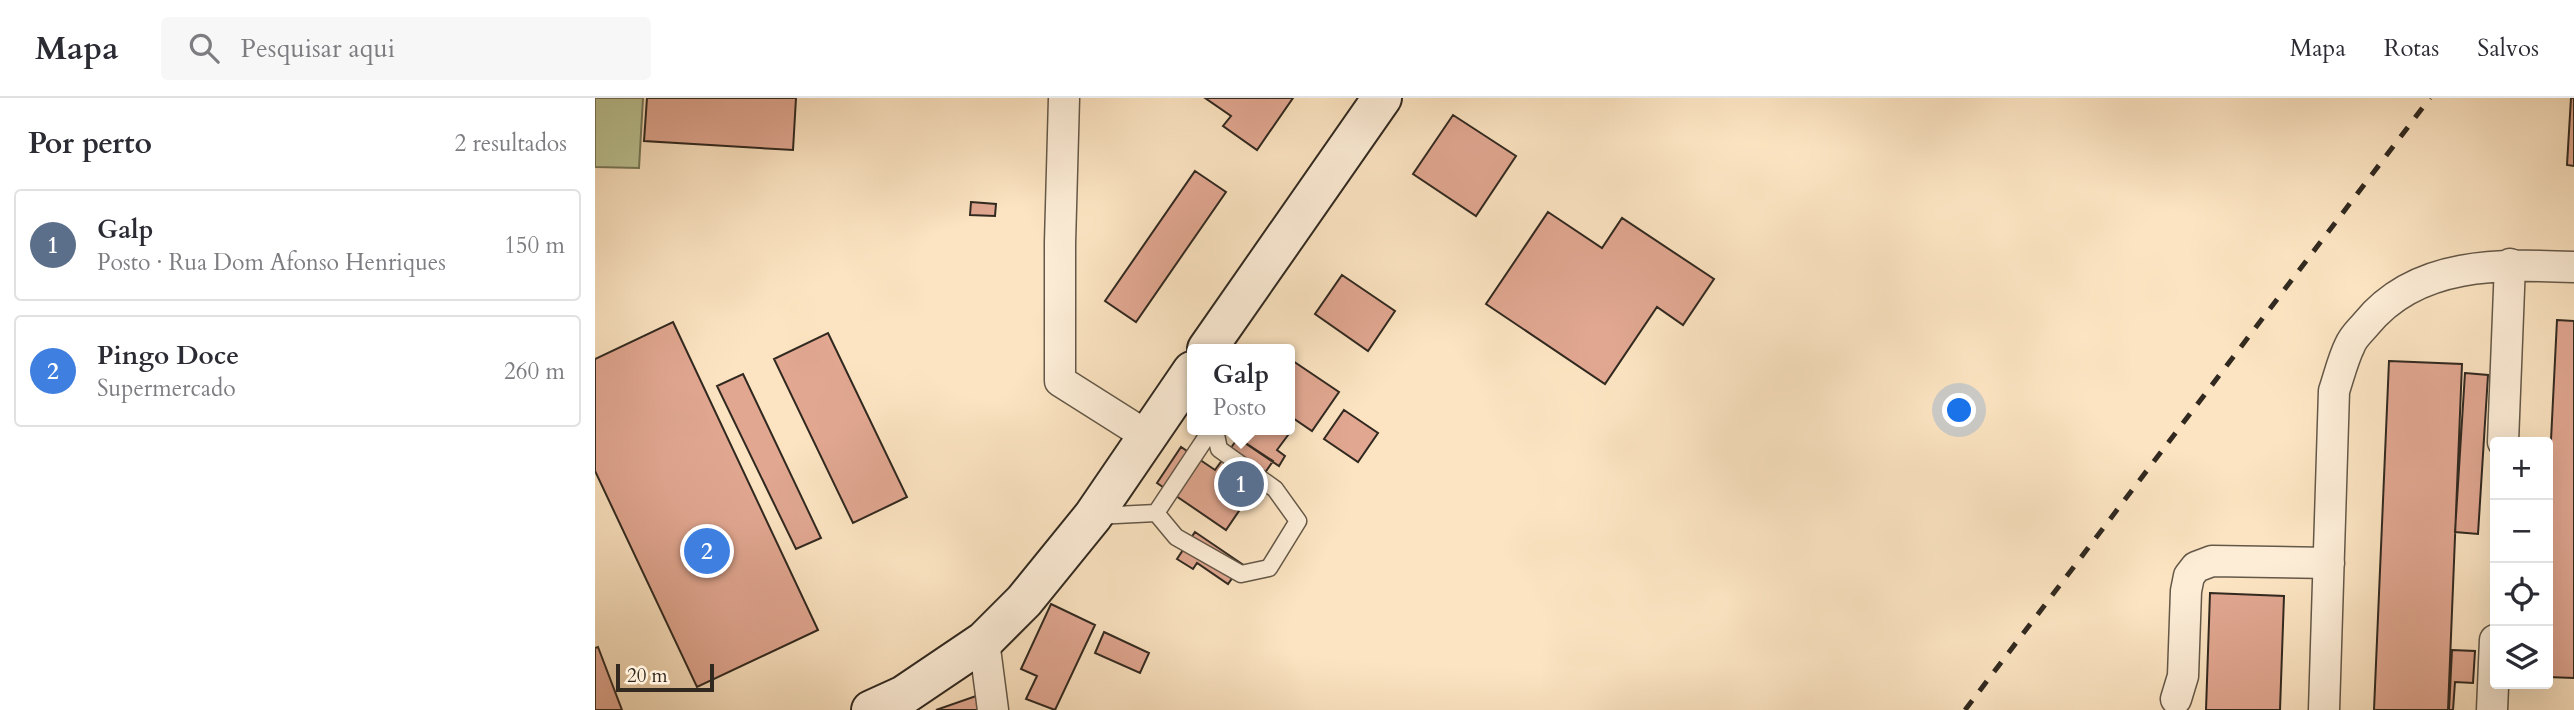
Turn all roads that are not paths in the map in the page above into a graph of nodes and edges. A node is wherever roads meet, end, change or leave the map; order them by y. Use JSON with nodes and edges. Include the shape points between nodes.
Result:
{"nodes":[{"id":1,"x":1065,"y":98,"type":"edge"},
{"id":2,"x":1382,"y":98,"type":"edge"},
{"id":3,"x":2510,"y":264,"type":"junction"},
{"id":4,"x":2574,"y":267,"type":"edge"},
{"id":5,"x":1210,"y":344,"type":"edge"},
{"id":6,"x":1187,"y":379,"type":"edge"},
{"id":7,"x":1210,"y":435,"type":"edge"},
{"id":8,"x":1215,"y":435,"type":"edge"},
{"id":9,"x":1147,"y":436,"type":"junction"},
{"id":10,"x":2503,"y":437,"type":"edge"},
{"id":11,"x":1156,"y":513,"type":"junction"},
{"id":12,"x":1093,"y":516,"type":"junction"},
{"id":13,"x":2329,"y":563,"type":"junction"},
{"id":14,"x":984,"y":641,"type":"junction"},
{"id":15,"x":2493,"y":689,"type":"edge"},
{"id":16,"x":2176,"y":699,"type":"dead end"},
{"id":17,"x":871,"y":710,"type":"edge"},
{"id":18,"x":993,"y":710,"type":"edge"},
{"id":19,"x":2325,"y":710,"type":"edge"},
{"id":20,"x":2492,"y":710,"type":"edge"}],
"edges":[{"from":1,"to":9,"type":"street","via":[[1059,243],[1061,381]]},
{"from":2,"to":5,"type":"main road"},
{"from":3,"to":4,"type":"street"},
{"from":3,"to":10,"type":"street"},
{"from":3,"to":13,"type":"street","via":[[2463,269],[2425,282],[2381,306],[2350,343],[2335,391]]},
{"from":6,"to":9,"type":"main road"},
{"from":7,"to":11,"type":"lane"},
{"from":8,"to":11,"type":"lane","via":[[1219,449],[1275,489],[1298,522],[1269,568],[1241,574],[1176,537]]},
{"from":9,"to":12,"type":"main road"},
{"from":11,"to":12,"type":"lane"},
{"from":12,"to":14,"type":"main road","via":[[1024,601]]},
{"from":13,"to":16,"type":"street","via":[[2212,561],[2196,567],[2186,591],[2183,677]]},
{"from":13,"to":19,"type":"street"},
{"from":14,"to":17,"type":"main road","via":[[904,695]]},
{"from":14,"to":18,"type":"street"},
{"from":15,"to":20,"type":"street"}]}
